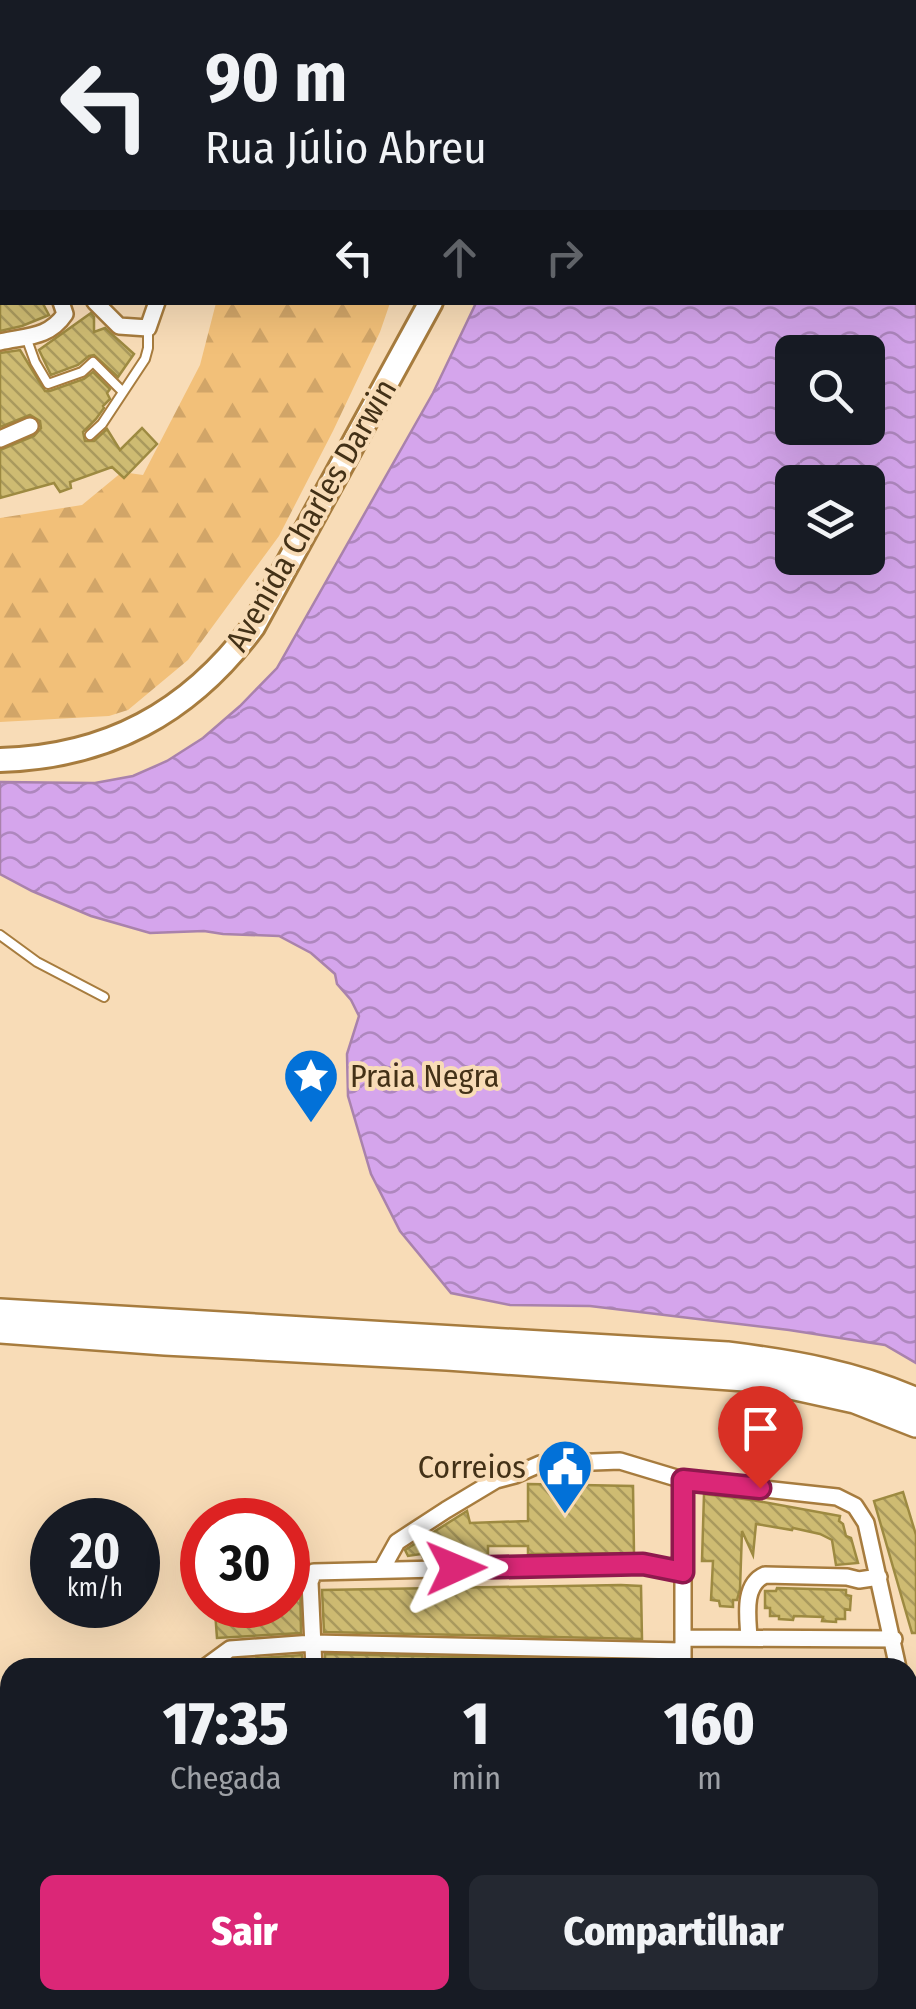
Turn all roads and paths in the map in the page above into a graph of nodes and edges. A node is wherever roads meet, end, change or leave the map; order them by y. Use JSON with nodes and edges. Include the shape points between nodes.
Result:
{"nodes":[{"id":1,"x":62,"y":305,"type":"edge"},
{"id":2,"x":98,"y":305,"type":"edge"},
{"id":3,"x":156,"y":305,"type":"edge"},
{"id":4,"x":429,"y":305,"type":"edge"},
{"id":5,"x":148,"y":328,"type":"junction"},
{"id":6,"x":26,"y":336,"type":"junction"},
{"id":7,"x":0,"y":342,"type":"edge"},
{"id":8,"x":122,"y":392,"type":"junction"},
{"id":9,"x":30,"y":426,"type":"dead end"},
{"id":10,"x":90,"y":435,"type":"dead end"},
{"id":11,"x":0,"y":440,"type":"edge"},
{"id":12,"x":0,"y":760,"type":"edge"},
{"id":13,"x":0,"y":935,"type":"edge"},
{"id":14,"x":104,"y":997,"type":"dead end"},
{"id":15,"x":0,"y":1312,"type":"edge"},
{"id":16,"x":0,"y":1330,"type":"edge"},
{"id":17,"x":916,"y":1401,"type":"edge"},
{"id":18,"x":916,"y":1424,"type":"edge"},
{"id":19,"x":683,"y":1480,"type":"junction"},
{"id":20,"x":382,"y":1569,"type":"junction"},
{"id":21,"x":683,"y":1572,"type":"junction"},
{"id":22,"x":879,"y":1576,"type":"junction"},
{"id":23,"x":749,"y":1638,"type":"junction"},
{"id":24,"x":894,"y":1639,"type":"junction"},
{"id":25,"x":313,"y":1643,"type":"junction"},
{"id":26,"x":682,"y":1652,"type":"edge"},
{"id":27,"x":218,"y":1658,"type":"edge"},
{"id":28,"x":314,"y":1658,"type":"edge"},
{"id":29,"x":897,"y":1658,"type":"edge"}],
"edges":[{"from":1,"to":6,"type":"street","via":[[58,324]]},
{"from":2,"to":5,"type":"street","via":[[120,326]]},
{"from":3,"to":5,"type":"street"},
{"from":4,"to":12,"type":"main road","name":"Avenida Charles Darwin","via":[[254,627],[222,665],[184,700],[116,738],[60,755]]},
{"from":5,"to":8,"type":"lane","via":[[145,359]]},
{"from":6,"to":7,"type":"street"},
{"from":6,"to":8,"type":"lane","via":[[48,384],[93,362]]},
{"from":8,"to":10,"type":"lane"},
{"from":9,"to":11,"type":"street"},
{"from":13,"to":14,"type":"lane"},
{"from":15,"to":17,"type":"main road","via":[[727,1355],[816,1368]]},
{"from":16,"to":18,"type":"main road","via":[[759,1379],[856,1400]]},
{"from":19,"to":20,"type":"street","via":[[620,1461],[540,1464],[496,1480],[430,1520],[398,1542]]},
{"from":19,"to":21,"type":"street"},
{"from":19,"to":22,"type":"street","via":[[837,1497],[856,1506]]},
{"from":20,"to":21,"type":"street","via":[[643,1564]]},
{"from":20,"to":25,"type":"street","via":[[314,1572]]},
{"from":21,"to":26,"type":"street"},
{"from":22,"to":23,"type":"street","via":[[765,1575],[752,1586]]},
{"from":22,"to":24,"type":"street"},
{"from":23,"to":24,"type":"street"},
{"from":23,"to":26,"type":"street"},
{"from":24,"to":29,"type":"street"},
{"from":25,"to":26,"type":"street"},
{"from":25,"to":27,"type":"street","via":[[230,1649]]},
{"from":25,"to":28,"type":"street"}]}
